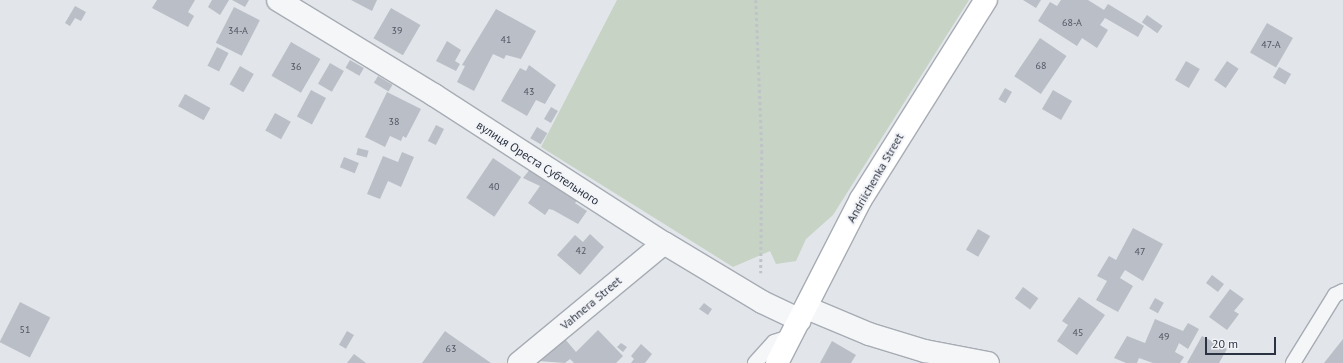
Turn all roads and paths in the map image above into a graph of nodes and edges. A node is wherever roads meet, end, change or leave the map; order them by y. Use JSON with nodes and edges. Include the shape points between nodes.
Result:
{"nodes":[{"id":1,"x":278,"y":0,"type":"edge"},
{"id":2,"x":756,"y":0,"type":"edge"},
{"id":3,"x":986,"y":0,"type":"edge"},
{"id":4,"x":664,"y":244,"type":"junction"},
{"id":5,"x":1343,"y":291,"type":"edge"},
{"id":6,"x":762,"y":302,"type":"junction"},
{"id":7,"x":800,"y":321,"type":"junction"},
{"id":8,"x":519,"y":363,"type":"edge"},
{"id":9,"x":755,"y":363,"type":"edge"},
{"id":10,"x":777,"y":363,"type":"edge"},
{"id":11,"x":988,"y":363,"type":"edge"},
{"id":12,"x":1293,"y":363,"type":"edge"}],
"edges":[{"from":1,"to":4,"type":"street","name":"вулиця Ореста Субтельного","via":[[434,95]]},
{"from":2,"to":6,"type":"path","via":[[761,67]]},
{"from":3,"to":7,"type":"street","name":"Andriichenka Street","via":[[861,199]]},
{"from":4,"to":6,"type":"street","name":"вулиця Ореста Субтельного"},
{"from":4,"to":8,"type":"street","name":"Vahnera Street"},
{"from":5,"to":12,"type":"lane","via":[[1335,295]]},
{"from":6,"to":7,"type":"street","name":"вулиця Ореста Субтельного"},
{"from":7,"to":9,"type":"lane","via":[[774,342]]},
{"from":7,"to":10,"type":"street","name":"Andriichenka Street"},
{"from":7,"to":11,"type":"street","name":"вулиця Ореста Субтельного","via":[[869,334],[925,351]]}]}
